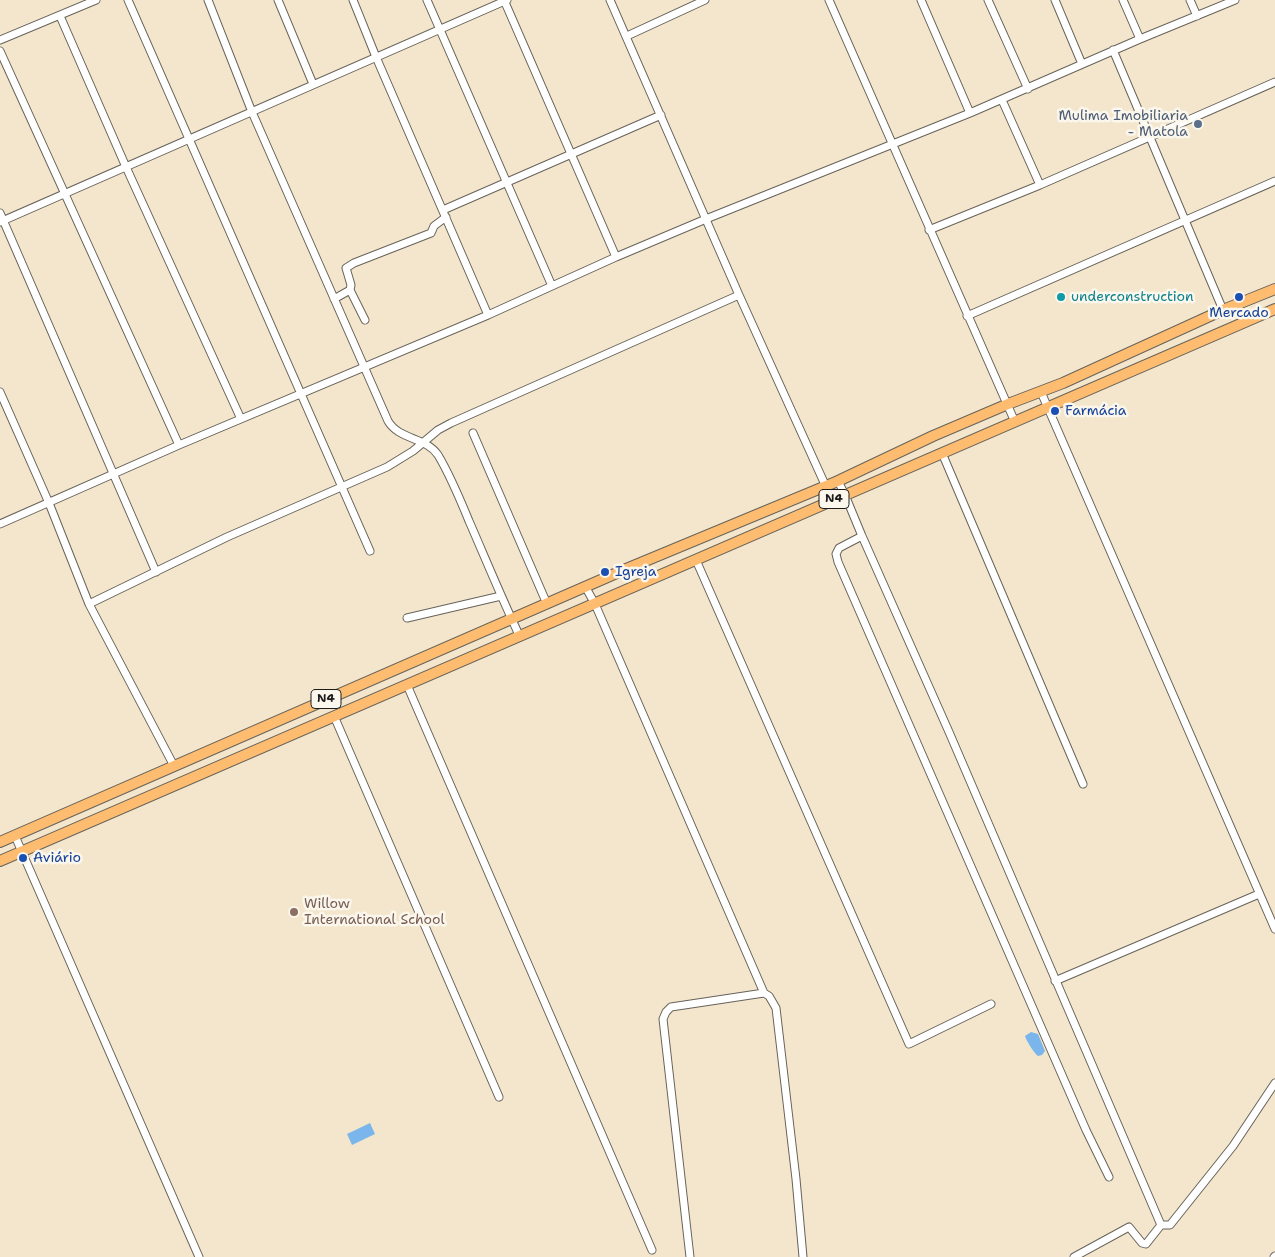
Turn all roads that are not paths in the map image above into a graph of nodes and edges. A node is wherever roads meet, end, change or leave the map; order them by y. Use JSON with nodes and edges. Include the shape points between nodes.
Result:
{"nodes":[{"id":1,"x":96,"y":0,"type":"edge"},
{"id":2,"x":128,"y":0,"type":"edge"},
{"id":3,"x":208,"y":0,"type":"edge"},
{"id":4,"x":278,"y":0,"type":"edge"},
{"id":5,"x":353,"y":0,"type":"edge"},
{"id":6,"x":427,"y":0,"type":"edge"},
{"id":7,"x":505,"y":0,"type":"edge"},
{"id":8,"x":610,"y":0,"type":"edge"},
{"id":9,"x":705,"y":0,"type":"edge"},
{"id":10,"x":829,"y":0,"type":"edge"},
{"id":11,"x":921,"y":0,"type":"edge"},
{"id":12,"x":988,"y":0,"type":"edge"},
{"id":13,"x":1055,"y":0,"type":"edge"},
{"id":14,"x":1123,"y":0,"type":"edge"},
{"id":15,"x":1190,"y":0,"type":"edge"},
{"id":16,"x":1234,"y":0,"type":"edge"},
{"id":17,"x":60,"y":16,"type":"junction"},
{"id":18,"x":1196,"y":16,"type":"junction"},
{"id":19,"x":440,"y":29,"type":"junction"},
{"id":20,"x":627,"y":36,"type":"junction"},
{"id":21,"x":1140,"y":38,"type":"junction"},
{"id":22,"x":0,"y":40,"type":"edge"},
{"id":23,"x":1113,"y":50,"type":"junction"},
{"id":24,"x":0,"y":51,"type":"edge"},
{"id":25,"x":376,"y":58,"type":"junction"},
{"id":26,"x":1082,"y":64,"type":"junction"},
{"id":27,"x":1275,"y":82,"type":"edge"},
{"id":28,"x":313,"y":84,"type":"junction"},
{"id":29,"x":1028,"y":89,"type":"junction"},
{"id":30,"x":1002,"y":100,"type":"junction"},
{"id":31,"x":252,"y":112,"type":"junction"},
{"id":32,"x":970,"y":113,"type":"junction"},
{"id":33,"x":661,"y":115,"type":"junction"},
{"id":34,"x":1149,"y":136,"type":"junction"},
{"id":35,"x":189,"y":139,"type":"junction"},
{"id":36,"x":892,"y":145,"type":"junction"},
{"id":37,"x":571,"y":153,"type":"junction"},
{"id":38,"x":126,"y":167,"type":"junction"},
{"id":39,"x":506,"y":181,"type":"junction"},
{"id":40,"x":1275,"y":181,"type":"edge"},
{"id":41,"x":1040,"y":185,"type":"junction"},
{"id":42,"x":64,"y":195,"type":"junction"},
{"id":43,"x":444,"y":214,"type":"junction"},
{"id":44,"x":1,"y":218,"type":"edge"},
{"id":45,"x":706,"y":219,"type":"junction"},
{"id":46,"x":1185,"y":220,"type":"junction"},
{"id":47,"x":929,"y":230,"type":"junction"},
{"id":48,"x":616,"y":257,"type":"junction"},
{"id":49,"x":552,"y":286,"type":"junction"},
{"id":50,"x":1275,"y":289,"type":"edge"},
{"id":51,"x":350,"y":290,"type":"junction"},
{"id":52,"x":739,"y":295,"type":"junction"},
{"id":53,"x":334,"y":299,"type":"junction"},
{"id":54,"x":1275,"y":309,"type":"edge"},
{"id":55,"x":1223,"y":310,"type":"junction"},
{"id":56,"x":488,"y":315,"type":"junction"},
{"id":57,"x":967,"y":316,"type":"junction"},
{"id":58,"x":365,"y":320,"type":"dead end"},
{"id":59,"x":364,"y":368,"type":"junction"},
{"id":60,"x":0,"y":392,"type":"edge"},
{"id":61,"x":1041,"y":392,"type":"junction"},
{"id":62,"x":300,"y":394,"type":"junction"},
{"id":63,"x":1008,"y":404,"type":"junction"},
{"id":64,"x":1047,"y":408,"type":"junction"},
{"id":65,"x":241,"y":419,"type":"junction"},
{"id":66,"x":1015,"y":422,"type":"junction"},
{"id":67,"x":473,"y":433,"type":"dead end"},
{"id":68,"x":424,"y":443,"type":"junction"},
{"id":69,"x":179,"y":445,"type":"junction"},
{"id":70,"x":942,"y":453,"type":"junction"},
{"id":71,"x":113,"y":475,"type":"junction"},
{"id":72,"x":838,"y":481,"type":"junction"},
{"id":73,"x":824,"y":485,"type":"junction"},
{"id":74,"x":342,"y":488,"type":"junction"},
{"id":75,"x":845,"y":495,"type":"junction"},
{"id":76,"x":832,"y":500,"type":"junction"},
{"id":77,"x":49,"y":503,"type":"junction"},
{"id":78,"x":0,"y":524,"type":"edge"},
{"id":79,"x":862,"y":536,"type":"junction"},
{"id":80,"x":370,"y":552,"type":"dead end"},
{"id":81,"x":696,"y":560,"type":"junction"},
{"id":82,"x":156,"y":572,"type":"junction"},
{"id":83,"x":586,"y":588,"type":"junction"},
{"id":84,"x":502,"y":596,"type":"junction"},
{"id":85,"x":88,"y":604,"type":"junction"},
{"id":86,"x":547,"y":604,"type":"junction"},
{"id":87,"x":595,"y":604,"type":"junction"},
{"id":88,"x":407,"y":618,"type":"dead end"},
{"id":89,"x":512,"y":620,"type":"junction"},
{"id":90,"x":520,"y":637,"type":"junction"},
{"id":91,"x":407,"y":685,"type":"junction"},
{"id":92,"x":334,"y":716,"type":"junction"},
{"id":93,"x":174,"y":766,"type":"junction"},
{"id":94,"x":1083,"y":784,"type":"dead end"},
{"id":95,"x":15,"y":836,"type":"junction"},
{"id":96,"x":0,"y":842,"type":"edge"},
{"id":97,"x":22,"y":852,"type":"junction"},
{"id":98,"x":0,"y":861,"type":"edge"},
{"id":99,"x":1259,"y":894,"type":"junction"},
{"id":100,"x":1275,"y":929,"type":"edge"},
{"id":101,"x":1055,"y":981,"type":"junction"},
{"id":102,"x":764,"y":993,"type":"junction"},
{"id":103,"x":990,"y":1004,"type":"dead end"},
{"id":104,"x":1275,"y":1083,"type":"edge"},
{"id":105,"x":499,"y":1097,"type":"dead end"},
{"id":106,"x":1109,"y":1177,"type":"dead end"},
{"id":107,"x":1161,"y":1225,"type":"junction"},
{"id":108,"x":652,"y":1250,"type":"dead end"},
{"id":109,"x":199,"y":1257,"type":"edge"},
{"id":110,"x":690,"y":1257,"type":"edge"},
{"id":111,"x":803,"y":1257,"type":"edge"},
{"id":112,"x":1074,"y":1257,"type":"edge"}],
"edges":[{"from":1,"to":17,"type":"street"},
{"from":2,"to":35,"type":"street"},
{"from":3,"to":31,"type":"street"},
{"from":4,"to":28,"type":"street"},
{"from":5,"to":25,"type":"street"},
{"from":6,"to":19,"type":"street"},
{"from":7,"to":19,"type":"street"},
{"from":7,"to":37,"type":"street"},
{"from":8,"to":20,"type":"street"},
{"from":9,"to":20,"type":"street"},
{"from":10,"to":36,"type":"street"},
{"from":11,"to":32,"type":"street"},
{"from":12,"to":29,"type":"street"},
{"from":13,"to":26,"type":"street"},
{"from":14,"to":21,"type":"street"},
{"from":15,"to":18,"type":"street"},
{"from":16,"to":18,"type":"street"},
{"from":17,"to":22,"type":"street"},
{"from":17,"to":38,"type":"street"},
{"from":18,"to":21,"type":"street"},
{"from":19,"to":25,"type":"street"},
{"from":19,"to":39,"type":"street"},
{"from":20,"to":33,"type":"street"},
{"from":21,"to":23,"type":"street"},
{"from":23,"to":26,"type":"street"},
{"from":23,"to":34,"type":"street"},
{"from":24,"to":42,"type":"street"},
{"from":25,"to":28,"type":"street"},
{"from":25,"to":43,"type":"street"},
{"from":26,"to":29,"type":"street"},
{"from":27,"to":34,"type":"street"},
{"from":28,"to":31,"type":"street"},
{"from":29,"to":30,"type":"street"},
{"from":30,"to":32,"type":"street"},
{"from":30,"to":41,"type":"street"},
{"from":31,"to":35,"type":"street"},
{"from":31,"to":53,"type":"street"},
{"from":32,"to":36,"type":"street"},
{"from":33,"to":37,"type":"street"},
{"from":33,"to":45,"type":"street"},
{"from":34,"to":41,"type":"street"},
{"from":34,"to":46,"type":"street"},
{"from":35,"to":38,"type":"street"},
{"from":35,"to":62,"type":"street"},
{"from":36,"to":45,"type":"street"},
{"from":36,"to":47,"type":"street"},
{"from":37,"to":39,"type":"street"},
{"from":37,"to":48,"type":"street"},
{"from":38,"to":42,"type":"street"},
{"from":38,"to":65,"type":"street"},
{"from":39,"to":43,"type":"street"},
{"from":39,"to":49,"type":"street"},
{"from":40,"to":46,"type":"street"},
{"from":41,"to":47,"type":"street"},
{"from":42,"to":44,"type":"street"},
{"from":42,"to":69,"type":"street"},
{"from":43,"to":51,"type":"street","via":[[431,233],[354,262],[346,268]]},
{"from":43,"to":56,"type":"street"},
{"from":44,"to":71,"type":"street"},
{"from":45,"to":48,"type":"street"},
{"from":45,"to":52,"type":"street"},
{"from":46,"to":55,"type":"street"},
{"from":46,"to":57,"type":"street"},
{"from":47,"to":57,"type":"street"},
{"from":48,"to":49,"type":"street"},
{"from":49,"to":56,"type":"street"},
{"from":50,"to":55,"type":"highway","number":"N4"},
{"from":51,"to":53,"type":"street"},
{"from":51,"to":58,"type":"street"},
{"from":52,"to":68,"type":"street","via":[[451,423]]},
{"from":52,"to":73,"type":"street"},
{"from":53,"to":59,"type":"street"},
{"from":54,"to":64,"type":"highway","number":"N4"},
{"from":55,"to":61,"type":"highway","number":"N4"},
{"from":56,"to":59,"type":"street"},
{"from":57,"to":63,"type":"street"},
{"from":59,"to":62,"type":"street"},
{"from":59,"to":68,"type":"street","via":[[392,427]]},
{"from":60,"to":77,"type":"street"},
{"from":61,"to":63,"type":"highway","number":"N4"},
{"from":61,"to":64,"type":"street"},
{"from":62,"to":65,"type":"street"},
{"from":62,"to":74,"type":"street"},
{"from":63,"to":66,"type":"street"},
{"from":63,"to":72,"type":"highway","number":"N4"},
{"from":64,"to":66,"type":"highway","number":"N4"},
{"from":64,"to":99,"type":"street"},
{"from":65,"to":69,"type":"street"},
{"from":66,"to":70,"type":"highway","number":"N4"},
{"from":67,"to":86,"type":"street"},
{"from":68,"to":74,"type":"street","via":[[394,463]]},
{"from":68,"to":84,"type":"street","via":[[433,448],[455,488]]},
{"from":69,"to":71,"type":"street"},
{"from":70,"to":75,"type":"highway","number":"N4"},
{"from":70,"to":94,"type":"street"},
{"from":71,"to":77,"type":"street"},
{"from":71,"to":82,"type":"street"},
{"from":72,"to":73,"type":"highway","number":"N4"},
{"from":72,"to":75,"type":"street"},
{"from":73,"to":76,"type":"street"},
{"from":73,"to":83,"type":"highway","number":"N4"},
{"from":74,"to":80,"type":"street"},
{"from":74,"to":82,"type":"street"},
{"from":75,"to":76,"type":"highway","number":"N4"},
{"from":75,"to":79,"type":"street"},
{"from":76,"to":81,"type":"highway","number":"N4"},
{"from":77,"to":78,"type":"street"},
{"from":77,"to":85,"type":"street"},
{"from":79,"to":101,"type":"street"},
{"from":79,"to":106,"type":"street","via":[[839,548],[836,554],[838,562]]},
{"from":81,"to":87,"type":"highway","number":"N4"},
{"from":81,"to":103,"type":"street","via":[[908,1044]]},
{"from":82,"to":85,"type":"street"},
{"from":83,"to":86,"type":"highway","number":"N4"},
{"from":83,"to":87,"type":"street"},
{"from":84,"to":88,"type":"street"},
{"from":84,"to":89,"type":"street"},
{"from":85,"to":93,"type":"street"},
{"from":86,"to":89,"type":"highway","number":"N4"},
{"from":87,"to":90,"type":"highway","number":"N4"},
{"from":87,"to":102,"type":"street"},
{"from":89,"to":90,"type":"street"},
{"from":89,"to":93,"type":"highway","number":"N4"},
{"from":90,"to":91,"type":"highway","number":"N4"},
{"from":91,"to":92,"type":"highway","number":"N4"},
{"from":91,"to":108,"type":"street"},
{"from":92,"to":97,"type":"highway","number":"N4"},
{"from":92,"to":105,"type":"street"},
{"from":93,"to":95,"type":"highway","number":"N4"},
{"from":95,"to":96,"type":"highway","number":"N4"},
{"from":95,"to":97,"type":"street"},
{"from":97,"to":98,"type":"highway","number":"N4"},
{"from":97,"to":109,"type":"street"},
{"from":99,"to":100,"type":"street"},
{"from":99,"to":101,"type":"street"},
{"from":101,"to":107,"type":"street"},
{"from":102,"to":110,"type":"street","via":[[671,1007],[664,1019]]},
{"from":102,"to":111,"type":"street","via":[[776,1008]]},
{"from":104,"to":107,"type":"street","via":[[1233,1146],[1177,1219],[1170,1225]]},
{"from":107,"to":112,"type":"street","via":[[1146,1244],[1129,1227]]}]}
